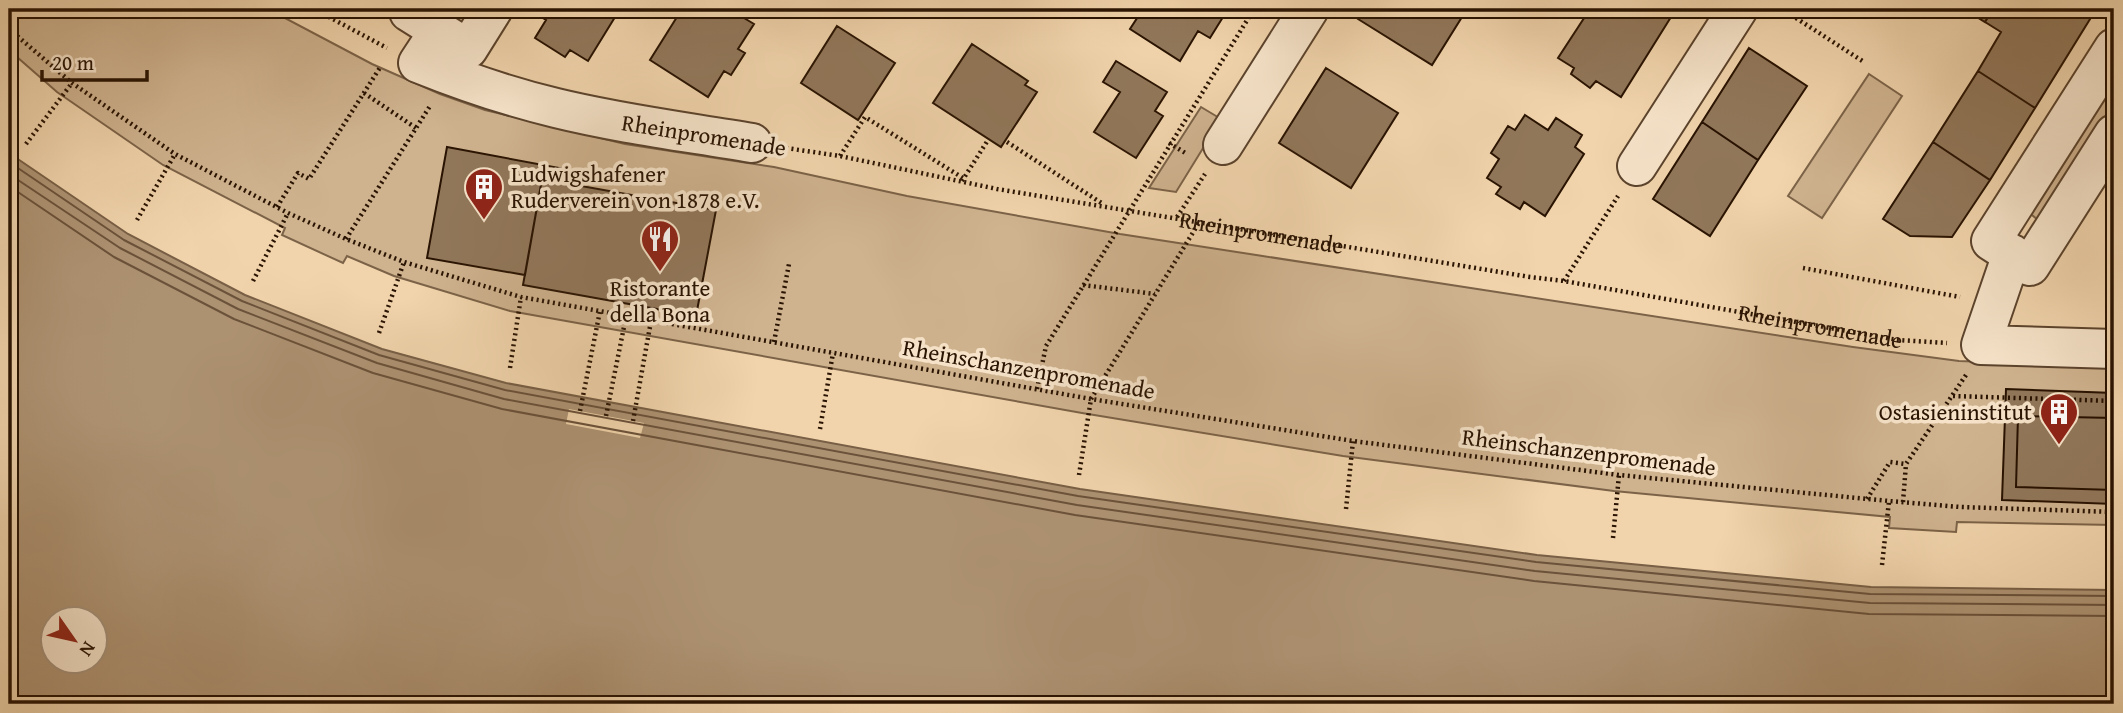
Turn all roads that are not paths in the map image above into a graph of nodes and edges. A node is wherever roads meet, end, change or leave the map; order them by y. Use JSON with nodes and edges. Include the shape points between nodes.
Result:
{"nodes":[{"id":1,"x":493,"y":9,"type":"edge"},
{"id":2,"x":1309,"y":9,"type":"edge"},
{"id":3,"x":1738,"y":9,"type":"edge"},
{"id":4,"x":425,"y":20,"type":"edge"},
{"id":5,"x":2114,"y":48,"type":"edge"},
{"id":6,"x":2114,"y":134,"type":"edge"},
{"id":7,"x":752,"y":143,"type":"road end"},
{"id":8,"x":1223,"y":145,"type":"road end"},
{"id":9,"x":1637,"y":166,"type":"road end"},
{"id":10,"x":2012,"y":254,"type":"junction"},
{"id":11,"x":2114,"y":349,"type":"edge"}],
"edges":[{"from":1,"to":4,"type":"street","via":[[468,49]]},
{"from":2,"to":8,"type":"street"},
{"from":3,"to":9,"type":"street"},
{"from":4,"to":7,"type":"street","name":"Rheinpromenade","via":[[418,63],[449,75],[555,108]]},
{"from":5,"to":10,"type":"street","via":[[1991,241]]},
{"from":6,"to":10,"type":"street","via":[[2030,266]]},
{"from":10,"to":11,"type":"street","via":[[1981,345]]}]}
